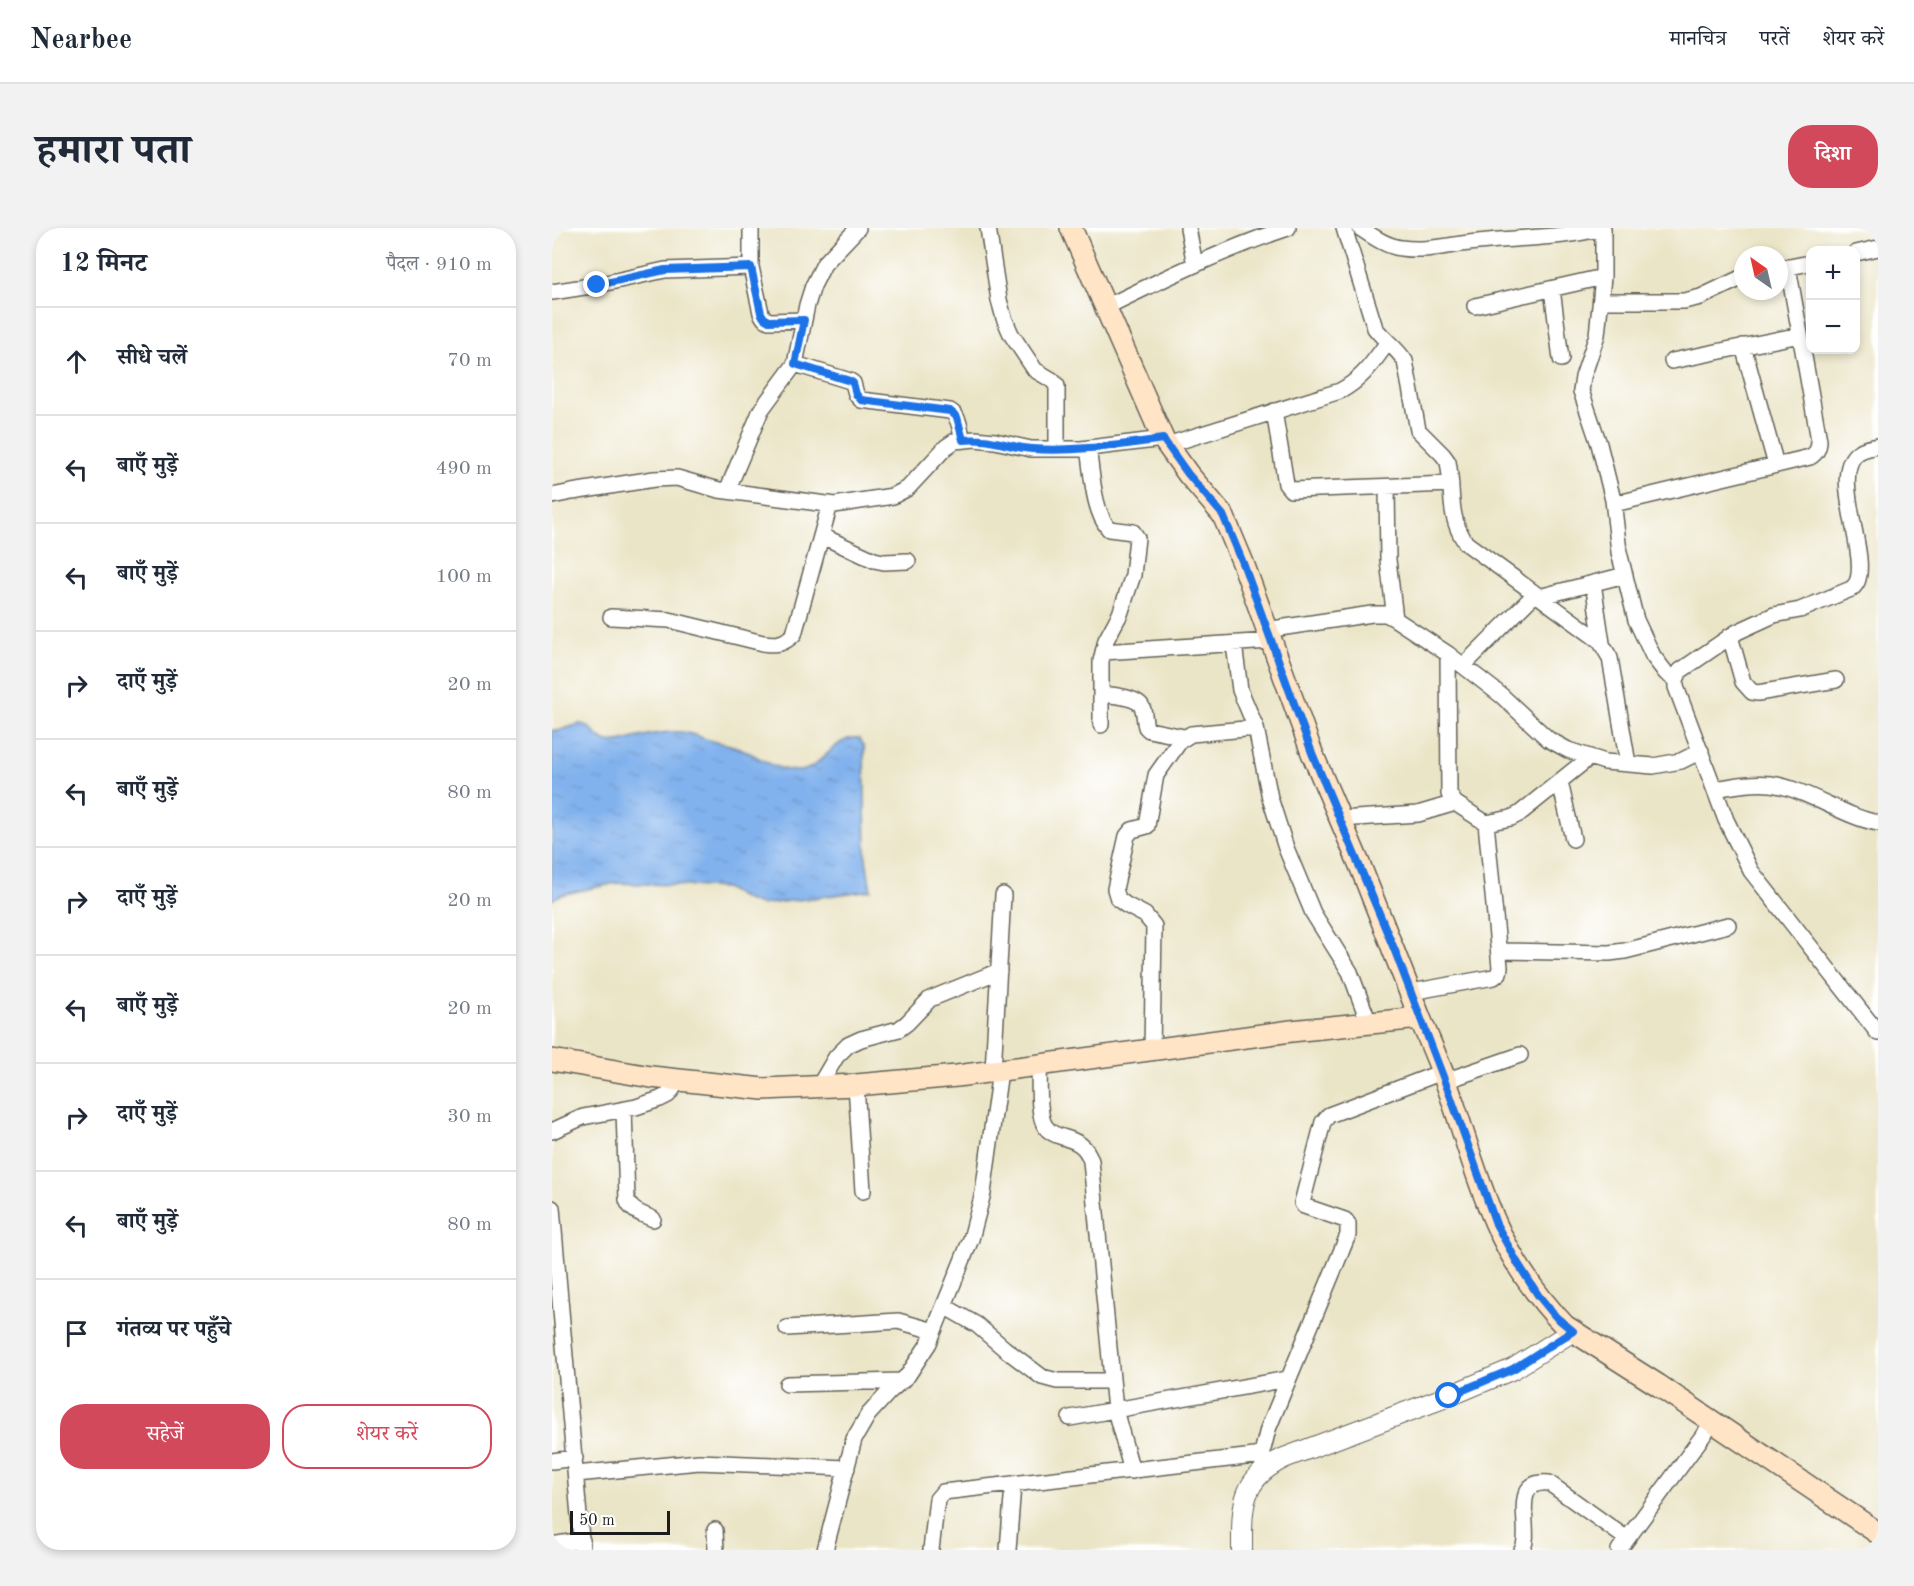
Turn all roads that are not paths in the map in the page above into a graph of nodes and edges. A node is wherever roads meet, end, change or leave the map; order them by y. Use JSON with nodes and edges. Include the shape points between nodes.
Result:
{"nodes":[{"id":1,"x":751,"y":228,"type":"edge"},
{"id":2,"x":858,"y":228,"type":"edge"},
{"id":3,"x":988,"y":228,"type":"edge"},
{"id":4,"x":1071,"y":228,"type":"edge"},
{"id":5,"x":1188,"y":228,"type":"edge"},
{"id":6,"x":1344,"y":228,"type":"edge"},
{"id":7,"x":1360,"y":228,"type":"edge"},
{"id":8,"x":1602,"y":228,"type":"edge"},
{"id":9,"x":1279,"y":229,"type":"edge"},
{"id":10,"x":1878,"y":248,"type":"edge"},
{"id":11,"x":1860,"y":252,"type":"edge"},
{"id":12,"x":1806,"y":263,"type":"edge"},
{"id":13,"x":1195,"y":265,"type":"junction"},
{"id":14,"x":751,"y":267,"type":"junction"},
{"id":15,"x":1788,"y":267,"type":"edge"},
{"id":16,"x":1604,"y":277,"type":"junction"},
{"id":17,"x":1734,"y":281,"type":"edge"},
{"id":18,"x":1788,"y":285,"type":"edge"},
{"id":19,"x":1552,"y":288,"type":"junction"},
{"id":20,"x":552,"y":292,"type":"edge"},
{"id":21,"x":1601,"y":301,"type":"junction"},
{"id":22,"x":1475,"y":306,"type":"dead end"},
{"id":23,"x":1106,"y":307,"type":"junction"},
{"id":24,"x":804,"y":320,"type":"junction"},
{"id":25,"x":1800,"y":335,"type":"junction"},
{"id":26,"x":1388,"y":342,"type":"junction"},
{"id":27,"x":1743,"y":346,"type":"junction"},
{"id":28,"x":1561,"y":359,"type":"dead end"},
{"id":29,"x":1672,"y":361,"type":"dead end"},
{"id":30,"x":795,"y":364,"type":"junction"},
{"id":31,"x":1274,"y":411,"type":"junction"},
{"id":32,"x":963,"y":440,"type":"junction"},
{"id":33,"x":1165,"y":442,"type":"junction"},
{"id":34,"x":1878,"y":446,"type":"edge"},
{"id":35,"x":1088,"y":448,"type":"junction"},
{"id":36,"x":1057,"y":449,"type":"junction"},
{"id":37,"x":1776,"y":465,"type":"junction"},
{"id":38,"x":1451,"y":484,"type":"junction"},
{"id":39,"x":1386,"y":487,"type":"junction"},
{"id":40,"x":728,"y":491,"type":"junction"},
{"id":41,"x":552,"y":496,"type":"edge"},
{"id":42,"x":830,"y":504,"type":"junction"},
{"id":43,"x":1614,"y":504,"type":"junction"},
{"id":44,"x":822,"y":536,"type":"junction"},
{"id":45,"x":908,"y":561,"type":"dead end"},
{"id":46,"x":1625,"y":575,"type":"junction"},
{"id":47,"x":1593,"y":583,"type":"junction"},
{"id":48,"x":1537,"y":595,"type":"junction"},
{"id":49,"x":611,"y":617,"type":"dead end"},
{"id":50,"x":1395,"y":619,"type":"junction"},
{"id":51,"x":1268,"y":636,"type":"junction"},
{"id":52,"x":1730,"y":636,"type":"junction"},
{"id":53,"x":1602,"y":643,"type":"junction"},
{"id":54,"x":1234,"y":644,"type":"junction"},
{"id":55,"x":1103,"y":652,"type":"junction"},
{"id":56,"x":1448,"y":654,"type":"junction"},
{"id":57,"x":1463,"y":666,"type":"junction"},
{"id":58,"x":1676,"y":680,"type":"junction"},
{"id":59,"x":1836,"y":680,"type":"dead end"},
{"id":60,"x":1101,"y":694,"type":"junction"},
{"id":61,"x":1101,"y":725,"type":"dead end"},
{"id":62,"x":1256,"y":728,"type":"junction"},
{"id":63,"x":1184,"y":737,"type":"junction"},
{"id":64,"x":1701,"y":751,"type":"junction"},
{"id":65,"x":1590,"y":757,"type":"junction"},
{"id":66,"x":1628,"y":764,"type":"junction"},
{"id":67,"x":1560,"y":782,"type":"junction"},
{"id":68,"x":1715,"y":789,"type":"junction"},
{"id":69,"x":1455,"y":803,"type":"junction"},
{"id":70,"x":1340,"y":819,"type":"junction"},
{"id":71,"x":1878,"y":823,"type":"edge"},
{"id":72,"x":1486,"y":824,"type":"junction"},
{"id":73,"x":1573,"y":839,"type":"dead end"},
{"id":74,"x":1003,"y":895,"type":"dead end"},
{"id":75,"x":1728,"y":926,"type":"dead end"},
{"id":76,"x":1499,"y":951,"type":"junction"},
{"id":77,"x":999,"y":971,"type":"junction"},
{"id":78,"x":1411,"y":992,"type":"junction"},
{"id":79,"x":1420,"y":1018,"type":"junction"},
{"id":80,"x":1369,"y":1023,"type":"junction"},
{"id":81,"x":1878,"y":1033,"type":"edge"},
{"id":82,"x":1152,"y":1051,"type":"junction"},
{"id":83,"x":1520,"y":1054,"type":"dead end"},
{"id":84,"x":552,"y":1060,"type":"edge"},
{"id":85,"x":1039,"y":1066,"type":"junction"},
{"id":86,"x":997,"y":1071,"type":"junction"},
{"id":87,"x":1443,"y":1076,"type":"junction"},
{"id":88,"x":679,"y":1080,"type":"junction"},
{"id":89,"x":856,"y":1085,"type":"junction"},
{"id":90,"x":819,"y":1086,"type":"junction"},
{"id":91,"x":624,"y":1110,"type":"junction"},
{"id":92,"x":552,"y":1131,"type":"edge"},
{"id":93,"x":863,"y":1191,"type":"dead end"},
{"id":94,"x":552,"y":1208,"type":"edge"},
{"id":95,"x":654,"y":1219,"type":"dead end"},
{"id":96,"x":555,"y":1276,"type":"edge"},
{"id":97,"x":954,"y":1311,"type":"junction"},
{"id":98,"x":787,"y":1328,"type":"dead end"},
{"id":99,"x":934,"y":1331,"type":"junction"},
{"id":100,"x":1573,"y":1331,"type":"junction"},
{"id":101,"x":559,"y":1359,"type":"edge"},
{"id":102,"x":1288,"y":1379,"type":"junction"},
{"id":103,"x":902,"y":1381,"type":"junction"},
{"id":104,"x":1112,"y":1381,"type":"junction"},
{"id":105,"x":787,"y":1384,"type":"dead end"},
{"id":106,"x":1115,"y":1410,"type":"junction"},
{"id":107,"x":1070,"y":1418,"type":"dead end"},
{"id":108,"x":1713,"y":1422,"type":"junction"},
{"id":109,"x":552,"y":1461,"type":"edge"},
{"id":110,"x":1263,"y":1462,"type":"junction"},
{"id":111,"x":576,"y":1466,"type":"junction"},
{"id":112,"x":847,"y":1468,"type":"junction"},
{"id":113,"x":1132,"y":1471,"type":"junction"},
{"id":114,"x":1012,"y":1485,"type":"junction"},
{"id":115,"x":715,"y":1530,"type":"dead end"},
{"id":116,"x":1878,"y":1533,"type":"edge"},
{"id":117,"x":1623,"y":1544,"type":"edge"},
{"id":118,"x":552,"y":1545,"type":"edge"},
{"id":119,"x":582,"y":1545,"type":"edge"},
{"id":120,"x":716,"y":1550,"type":"edge"},
{"id":121,"x":825,"y":1550,"type":"edge"},
{"id":122,"x":931,"y":1550,"type":"edge"},
{"id":123,"x":1008,"y":1550,"type":"edge"},
{"id":124,"x":1242,"y":1550,"type":"edge"},
{"id":125,"x":1522,"y":1550,"type":"edge"}],
"edges":[{"from":1,"to":14,"type":"street"},
{"from":2,"to":24,"type":"street","via":[[824,264],[813,285]]},
{"from":3,"to":36,"type":"street","via":[[999,300],[1011,334],[1035,370],[1057,386]]},
{"from":4,"to":23,"type":"main road"},
{"from":5,"to":13,"type":"street"},
{"from":6,"to":26,"type":"street","via":[[1375,328]]},
{"from":7,"to":8,"type":"street","via":[[1400,248],[1438,248]]},
{"from":8,"to":16,"type":"street"},
{"from":9,"to":13,"type":"street"},
{"from":10,"to":11,"type":"street"},
{"from":12,"to":15,"type":"street"},
{"from":13,"to":23,"type":"street"},
{"from":14,"to":20,"type":"street","via":[[665,270]]},
{"from":14,"to":24,"type":"street","via":[[764,318]]},
{"from":16,"to":19,"type":"street"},
{"from":16,"to":21,"type":"street"},
{"from":17,"to":21,"type":"street","via":[[1684,301]]},
{"from":18,"to":25,"type":"street"},
{"from":19,"to":22,"type":"street"},
{"from":19,"to":28,"type":"street"},
{"from":21,"to":43,"type":"street","via":[[1597,335],[1581,391]]},
{"from":23,"to":33,"type":"main road"},
{"from":24,"to":30,"type":"street"},
{"from":25,"to":27,"type":"street"},
{"from":25,"to":37,"type":"street","via":[[1819,447],[1810,457]]},
{"from":26,"to":31,"type":"street","via":[[1352,385]]},
{"from":26,"to":38,"type":"street","via":[[1405,360],[1418,430],[1448,462]]},
{"from":27,"to":29,"type":"street"},
{"from":27,"to":37,"type":"street"},
{"from":30,"to":32,"type":"street","via":[[850,381],[861,400],[950,411],[957,417]]},
{"from":30,"to":40,"type":"street","via":[[761,410]]},
{"from":31,"to":33,"type":"street"},
{"from":31,"to":39,"type":"street","via":[[1288,488]]},
{"from":32,"to":36,"type":"street"},
{"from":32,"to":42,"type":"street","via":[[946,447],[908,488],[893,496]]},
{"from":33,"to":35,"type":"street"},
{"from":33,"to":51,"type":"main road","via":[[1223,515]]},
{"from":34,"to":52,"type":"street","via":[[1857,453],[1849,468],[1848,495],[1860,568],[1857,582],[1851,589],[1800,610],[1774,615]]},
{"from":35,"to":36,"type":"street"},
{"from":35,"to":55,"type":"street","via":[[1104,524],[1109,529],[1133,532],[1137,538],[1133,575]]},
{"from":37,"to":43,"type":"street"},
{"from":38,"to":39,"type":"street"},
{"from":38,"to":48,"type":"street","via":[[1453,517],[1466,543]]},
{"from":39,"to":50,"type":"street"},
{"from":40,"to":41,"type":"street","via":[[676,478]]},
{"from":40,"to":42,"type":"street"},
{"from":42,"to":44,"type":"street"},
{"from":43,"to":46,"type":"street"},
{"from":44,"to":45,"type":"street","via":[[874,560]]},
{"from":44,"to":49,"type":"street","via":[[794,634],[777,645],[669,620]]},
{"from":46,"to":47,"type":"street"},
{"from":46,"to":58,"type":"street","via":[[1644,638],[1653,656]]},
{"from":47,"to":48,"type":"street"},
{"from":47,"to":53,"type":"street"},
{"from":48,"to":53,"type":"street"},
{"from":48,"to":57,"type":"street"},
{"from":50,"to":51,"type":"street","via":[[1372,614]]},
{"from":50,"to":56,"type":"street"},
{"from":51,"to":54,"type":"street"},
{"from":51,"to":70,"type":"main road"},
{"from":52,"to":58,"type":"street","via":[[1680,671]]},
{"from":52,"to":59,"type":"street","via":[[1743,682],[1752,692]]},
{"from":53,"to":66,"type":"street","via":[[1610,658]]},
{"from":54,"to":55,"type":"street"},
{"from":54,"to":62,"type":"street","via":[[1240,690]]},
{"from":55,"to":60,"type":"street"},
{"from":56,"to":57,"type":"street"},
{"from":56,"to":69,"type":"street","via":[[1449,794]]},
{"from":57,"to":65,"type":"street","via":[[1548,739]]},
{"from":58,"to":64,"type":"street"},
{"from":60,"to":61,"type":"street"},
{"from":60,"to":63,"type":"street","via":[[1140,704],[1149,730]]},
{"from":62,"to":63,"type":"street"},
{"from":62,"to":80,"type":"street","via":[[1270,798],[1286,848],[1313,913],[1350,972]]},
{"from":63,"to":82,"type":"street","via":[[1156,775],[1147,826],[1132,830],[1127,836],[1115,889],[1118,898],[1145,915],[1154,926]]},
{"from":64,"to":66,"type":"street","via":[[1681,761],[1653,766]]},
{"from":64,"to":68,"type":"street"},
{"from":65,"to":66,"type":"street"},
{"from":65,"to":67,"type":"street"},
{"from":67,"to":72,"type":"street","via":[[1519,814]]},
{"from":67,"to":73,"type":"street"},
{"from":68,"to":71,"type":"street","via":[[1772,784]]},
{"from":68,"to":81,"type":"street","via":[[1751,871]]},
{"from":69,"to":70,"type":"street","via":[[1418,814]]},
{"from":69,"to":72,"type":"street"},
{"from":70,"to":78,"type":"main road"},
{"from":72,"to":76,"type":"street"},
{"from":74,"to":77,"type":"street"},
{"from":75,"to":76,"type":"street","via":[[1609,953]]},
{"from":76,"to":78,"type":"street","via":[[1499,973],[1494,977]]},
{"from":77,"to":86,"type":"street"},
{"from":77,"to":90,"type":"street","via":[[930,999],[899,1029],[848,1045]]},
{"from":78,"to":79,"type":"main road"},
{"from":79,"to":80,"type":"main road"},
{"from":79,"to":87,"type":"main road"},
{"from":80,"to":82,"type":"main road"},
{"from":82,"to":85,"type":"main road"},
{"from":83,"to":87,"type":"street"},
{"from":84,"to":88,"type":"main road"},
{"from":85,"to":86,"type":"main road"},
{"from":85,"to":104,"type":"street","via":[[1043,1123],[1051,1132],[1072,1139],[1087,1151]]},
{"from":86,"to":89,"type":"main road"},
{"from":86,"to":97,"type":"street","via":[[983,1193]]},
{"from":87,"to":100,"type":"main road","via":[[1496,1224],[1538,1295]]},
{"from":87,"to":102,"type":"street","via":[[1329,1115],[1323,1122],[1302,1203],[1345,1220],[1348,1235]]},
{"from":88,"to":90,"type":"main road","via":[[763,1089]]},
{"from":88,"to":91,"type":"street","via":[[668,1095]]},
{"from":89,"to":90,"type":"main road"},
{"from":89,"to":93,"type":"street"},
{"from":91,"to":92,"type":"street","via":[[584,1117]]},
{"from":91,"to":95,"type":"street","via":[[627,1200],[633,1210]]},
{"from":94,"to":96,"type":"street"},
{"from":96,"to":101,"type":"street"},
{"from":97,"to":99,"type":"street"},
{"from":97,"to":104,"type":"street","via":[[978,1325],[1042,1377],[1057,1381]]},
{"from":98,"to":99,"type":"street","via":[[898,1321]]},
{"from":99,"to":103,"type":"street"},
{"from":100,"to":108,"type":"main road"},
{"from":100,"to":110,"type":"street","via":[[1513,1369],[1334,1441]]},
{"from":101,"to":111,"type":"street"},
{"from":102,"to":106,"type":"street"},
{"from":102,"to":110,"type":"street","via":[[1268,1429]]},
{"from":103,"to":105,"type":"street"},
{"from":103,"to":112,"type":"street","via":[[868,1415],[854,1439]]},
{"from":104,"to":106,"type":"street"},
{"from":106,"to":107,"type":"street"},
{"from":106,"to":113,"type":"street"},
{"from":108,"to":116,"type":"main road"},
{"from":108,"to":117,"type":"street"},
{"from":109,"to":111,"type":"street"},
{"from":110,"to":113,"type":"street"},
{"from":110,"to":124,"type":"street","via":[[1248,1489]]},
{"from":111,"to":112,"type":"street","via":[[699,1462]]},
{"from":111,"to":119,"type":"street"},
{"from":112,"to":121,"type":"street"},
{"from":113,"to":114,"type":"street"},
{"from":114,"to":122,"type":"street","via":[[938,1495]]},
{"from":114,"to":123,"type":"street"},
{"from":115,"to":120,"type":"street"},
{"from":117,"to":125,"type":"street","via":[[1543,1482],[1530,1488],[1524,1499],[1526,1543]]},
{"from":118,"to":119,"type":"street"}]}
